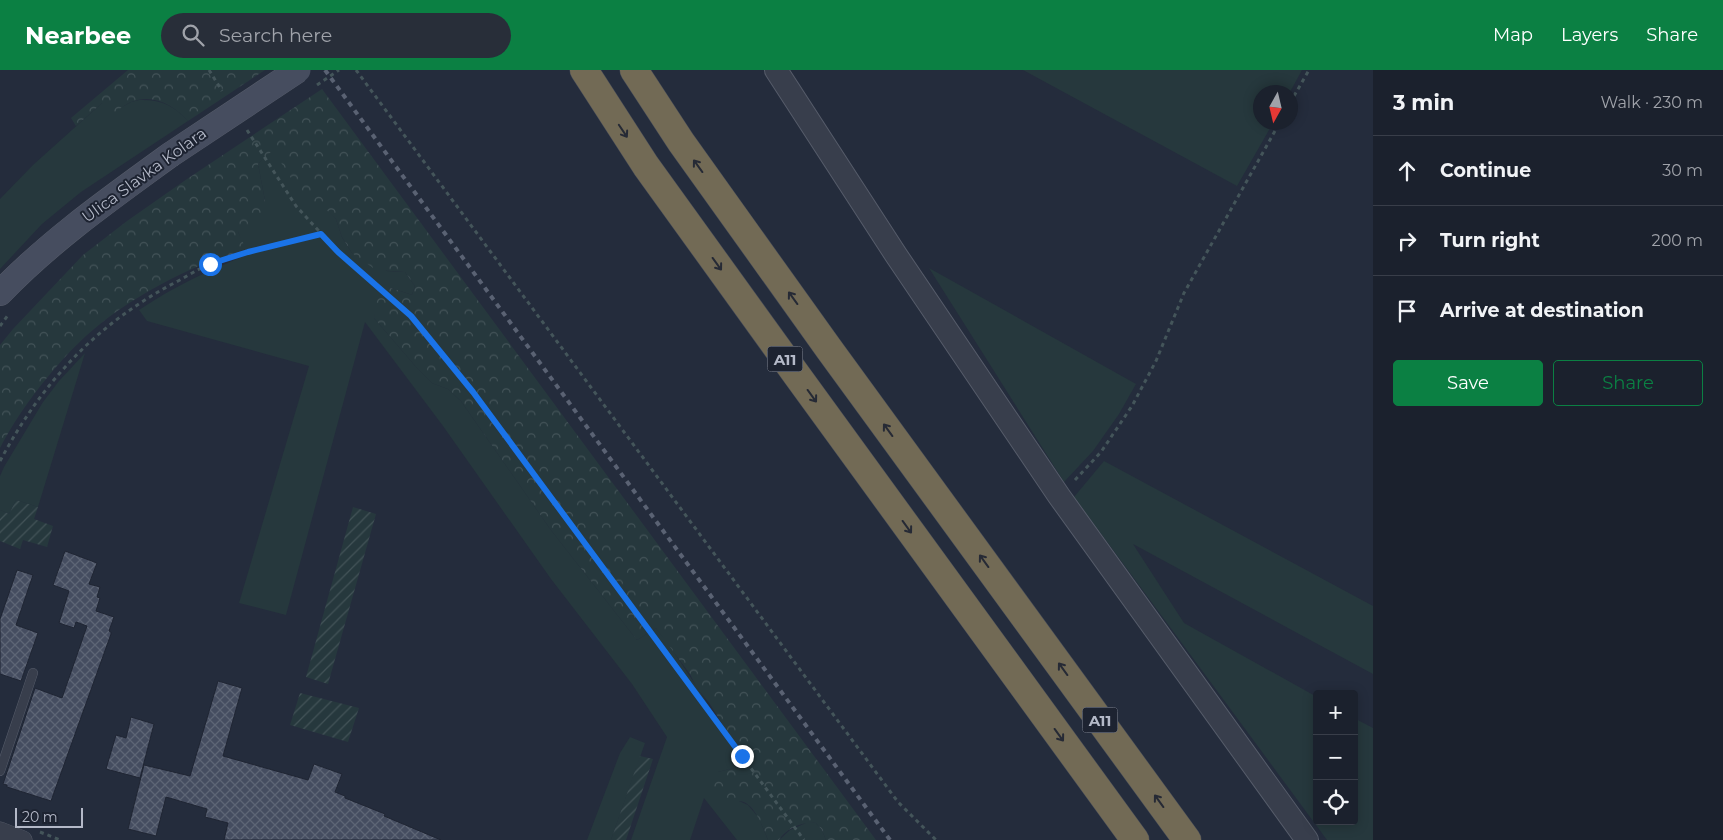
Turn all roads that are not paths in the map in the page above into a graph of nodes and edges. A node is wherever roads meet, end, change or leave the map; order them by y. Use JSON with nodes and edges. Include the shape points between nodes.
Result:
{"nodes":[{"id":1,"x":298,"y":70,"type":"edge"},
{"id":2,"x":584,"y":70,"type":"edge"},
{"id":3,"x":634,"y":70,"type":"edge"},
{"id":4,"x":776,"y":70,"type":"edge"},
{"id":5,"x":0,"y":293,"type":"edge"},
{"id":6,"x":33,"y":672,"type":"dead end"},
{"id":7,"x":0,"y":771,"type":"edge"},
{"id":8,"x":0,"y":831,"type":"edge"},
{"id":9,"x":23,"y":840,"type":"edge"},
{"id":10,"x":1135,"y":840,"type":"edge"},
{"id":11,"x":1187,"y":840,"type":"edge"},
{"id":12,"x":1307,"y":840,"type":"edge"}],
"edges":[{"from":1,"to":5,"type":"main road","name":"Ulica Slavka Kolara","bridge":true,"via":[[170,154],[63,234]]},
{"from":2,"to":10,"type":"highway","number":"A11","one_way":true,"via":[[646,166]]},
{"from":11,"to":3,"type":"highway","number":"A11","one_way":true,"via":[[681,142]]},
{"from":4,"to":12,"type":"street","via":[[901,263],[1059,496]]},
{"from":6,"to":7,"type":"lane"},
{"from":8,"to":9,"type":"street"}]}
